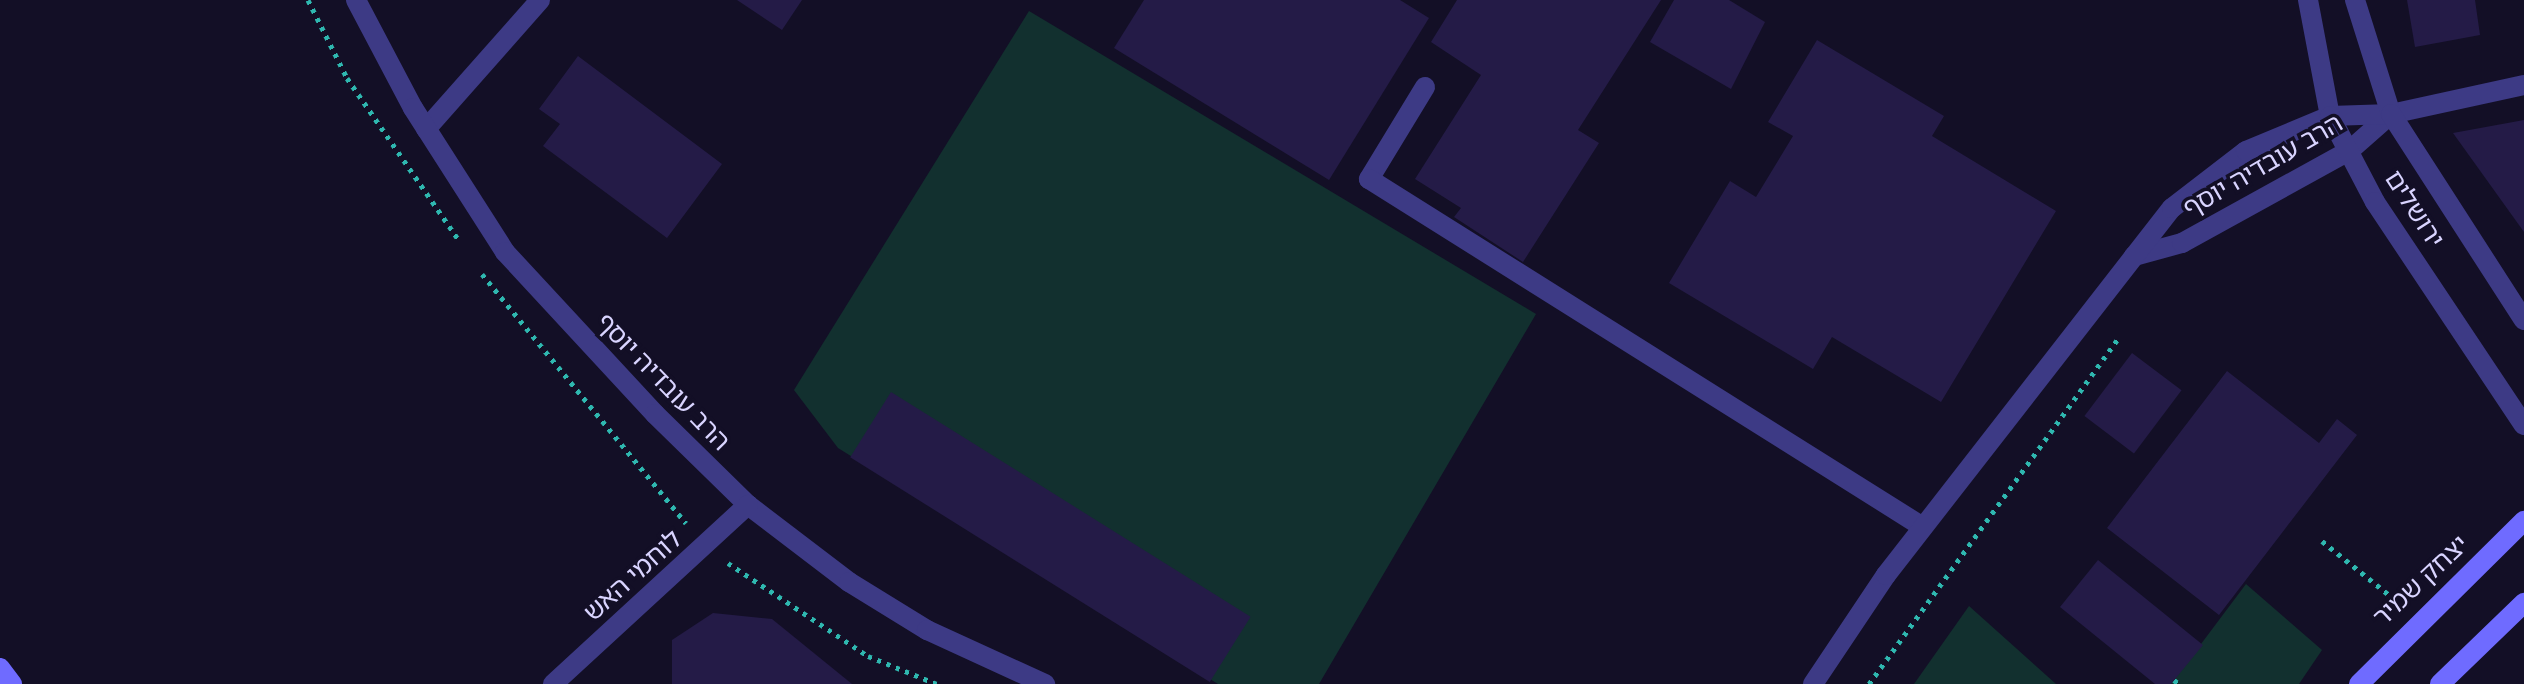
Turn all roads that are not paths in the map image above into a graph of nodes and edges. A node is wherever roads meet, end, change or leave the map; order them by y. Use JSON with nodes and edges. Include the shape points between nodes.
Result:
{"nodes":[{"id":1,"x":356,"y":0,"type":"edge"},
{"id":2,"x":540,"y":0,"type":"edge"},
{"id":3,"x":2308,"y":0,"type":"edge"},
{"id":4,"x":2355,"y":0,"type":"edge"},
{"id":5,"x":2524,"y":85,"type":"edge"},
{"id":6,"x":1425,"y":87,"type":"dead end"},
{"id":7,"x":2391,"y":114,"type":"junction"},
{"id":8,"x":2330,"y":116,"type":"junction"},
{"id":9,"x":426,"y":129,"type":"junction"},
{"id":10,"x":2349,"y":151,"type":"junction"},
{"id":11,"x":2134,"y":256,"type":"junction"},
{"id":12,"x":2524,"y":320,"type":"edge"},
{"id":13,"x":2524,"y":425,"type":"edge"},
{"id":14,"x":748,"y":505,"type":"junction"},
{"id":15,"x":2524,"y":521,"type":"edge"},
{"id":16,"x":1923,"y":527,"type":"junction"},
{"id":17,"x":2524,"y":603,"type":"edge"},
{"id":18,"x":0,"y":668,"type":"edge"},
{"id":19,"x":12,"y":684,"type":"edge"},
{"id":20,"x":553,"y":684,"type":"edge"},
{"id":21,"x":1045,"y":684,"type":"edge"},
{"id":22,"x":1813,"y":684,"type":"edge"},
{"id":23,"x":2359,"y":684,"type":"edge"},
{"id":24,"x":2440,"y":684,"type":"edge"}],
"edges":[{"from":1,"to":9,"type":"street","name":"הרב עובדיה יוסף"},
{"from":2,"to":9,"type":"street"},
{"from":3,"to":8,"type":"street","name":"ירושלים"},
{"from":4,"to":7,"type":"street","name":"ירושלים"},
{"from":5,"to":7,"type":"street"},
{"from":6,"to":16,"type":"street","via":[[1369,179]]},
{"from":7,"to":8,"type":"street","name":"הרב עובדיה יוסף"},
{"from":7,"to":10,"type":"street","name":"הרב עובדיה יוסף"},
{"from":7,"to":12,"type":"street","name":"ירושלים"},
{"from":8,"to":10,"type":"street","name":"ירושלים"},
{"from":8,"to":11,"type":"street","name":"הרב עובדיה יוסף","via":[[2246,151],[2172,208]]},
{"from":9,"to":14,"type":"street","name":"הרב עובדיה יוסף","via":[[505,252]]},
{"from":10,"to":11,"type":"street","name":"הרב עובדיה יוסף","via":[[2182,243]]},
{"from":10,"to":13,"type":"street","name":"ירושלים"},
{"from":11,"to":16,"type":"street","name":"הרב עובדיה יוסף"},
{"from":14,"to":20,"type":"street","name":"לוחמי האש"},
{"from":14,"to":21,"type":"street","name":"הרב עובדיה יוסף","via":[[927,630]]},
{"from":15,"to":23,"type":"main road","name":"יצחק שמיר","via":[[2418,620]]},
{"from":16,"to":22,"type":"street","name":"הרב עובדיה יוסף"},
{"from":17,"to":24,"type":"main road"},
{"from":18,"to":19,"type":"main road"}]}
